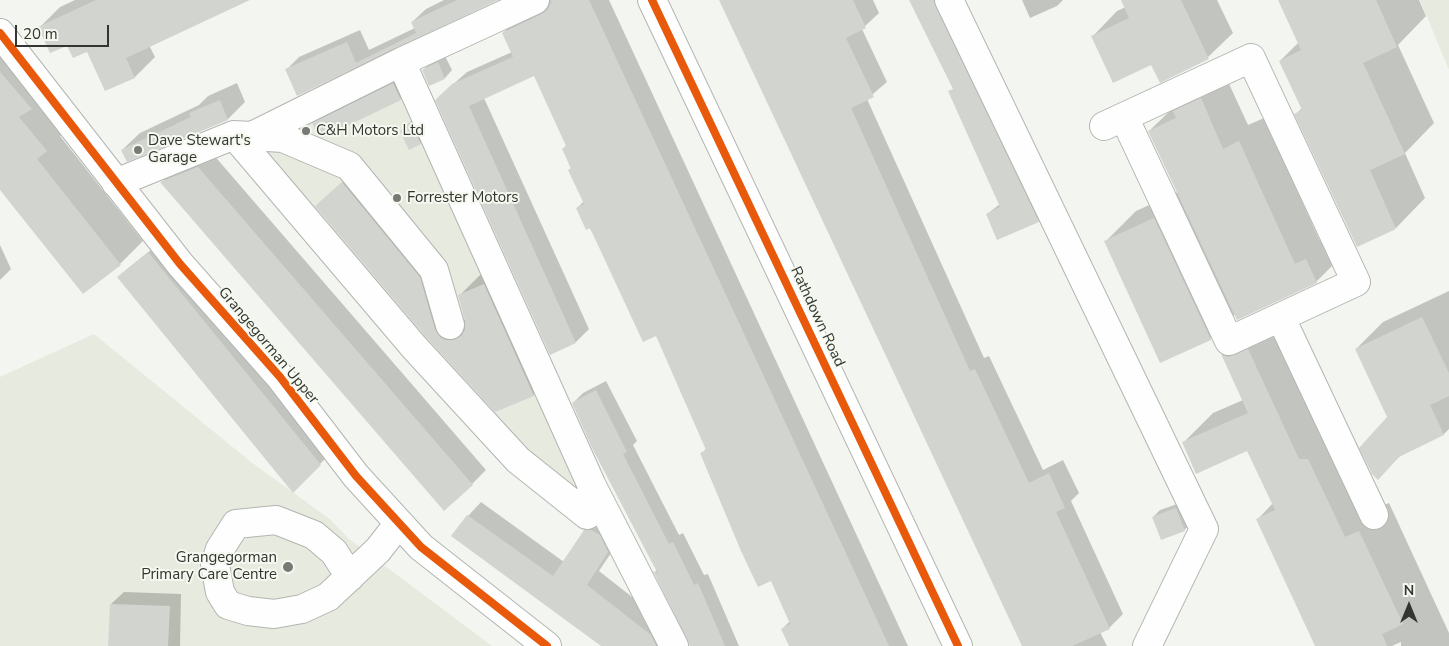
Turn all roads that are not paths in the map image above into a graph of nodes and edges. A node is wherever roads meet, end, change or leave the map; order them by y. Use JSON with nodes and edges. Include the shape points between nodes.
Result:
{"nodes":[{"id":1,"x":535,"y":0,"type":"edge"},
{"id":2,"x":652,"y":0,"type":"edge"},
{"id":3,"x":950,"y":0,"type":"edge"},
{"id":4,"x":0,"y":33,"type":"edge"},
{"id":5,"x":401,"y":62,"type":"junction"},
{"id":6,"x":243,"y":135,"type":"junction"},
{"id":7,"x":116,"y":184,"type":"junction"},
{"id":8,"x":1281,"y":318,"type":"junction"},
{"id":9,"x":450,"y":324,"type":"dead end"},
{"id":10,"x":592,"y":486,"type":"junction"},
{"id":11,"x":1374,"y":515,"type":"dead end"},
{"id":12,"x":399,"y":523,"type":"junction"},
{"id":13,"x":350,"y":576,"type":"junction"},
{"id":14,"x":546,"y":646,"type":"edge"},
{"id":15,"x":674,"y":646,"type":"edge"},
{"id":16,"x":958,"y":646,"type":"edge"},
{"id":17,"x":1147,"y":646,"type":"edge"}],
"edges":[{"from":1,"to":5,"type":"street"},
{"from":2,"to":16,"type":"street","name":"Rathdown Road"},
{"from":3,"to":17,"type":"street","via":[[1207,522]]},
{"from":4,"to":7,"type":"street","name":"Grangegorman Upper"},
{"from":5,"to":6,"type":"street"},
{"from":5,"to":10,"type":"street"},
{"from":6,"to":7,"type":"street"},
{"from":6,"to":9,"type":"street","via":[[283,138],[349,166],[434,270]]},
{"from":6,"to":10,"type":"street","via":[[414,348],[518,460],[587,515]]},
{"from":7,"to":12,"type":"street","name":"Grangegorman Upper","via":[[180,264],[280,377],[356,476]]},
{"from":8,"to":8,"type":"street","via":[[1356,282],[1251,58],[1114,122],[1229,341]]},
{"from":8,"to":11,"type":"street"},
{"from":10,"to":15,"type":"street"},
{"from":12,"to":13,"type":"street","via":[[378,550]]},
{"from":12,"to":14,"type":"street","name":"Grangegorman Upper","via":[[421,547]]},
{"from":13,"to":13,"type":"street","via":[[328,597],[302,609],[274,614],[228,605],[220,592],[215,565],[236,524],[276,520],[314,535],[334,552]]}]}
